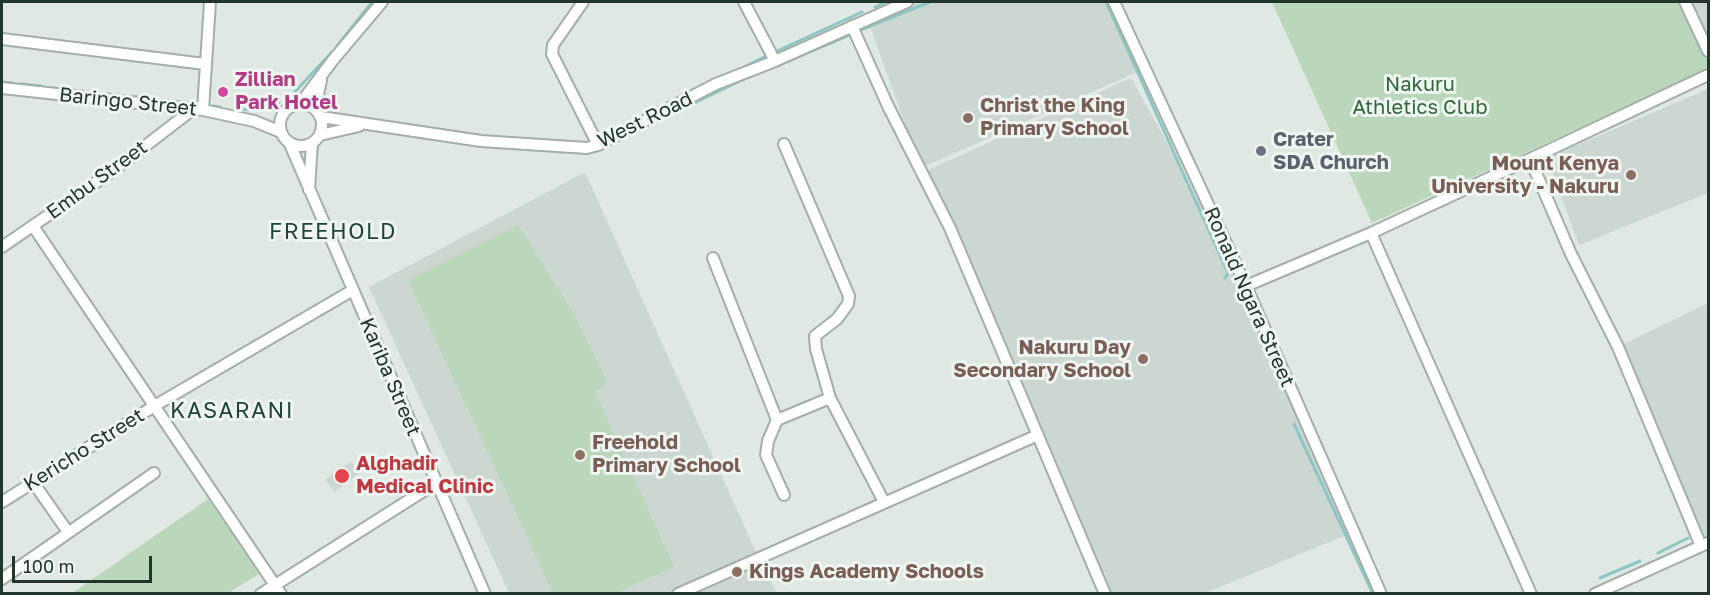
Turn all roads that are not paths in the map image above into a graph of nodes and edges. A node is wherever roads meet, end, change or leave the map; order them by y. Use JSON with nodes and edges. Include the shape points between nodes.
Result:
{"nodes":[{"id":1,"x":210,"y":2,"type":"edge"},
{"id":2,"x":382,"y":2,"type":"edge"},
{"id":3,"x":583,"y":2,"type":"edge"},
{"id":4,"x":744,"y":2,"type":"edge"},
{"id":5,"x":907,"y":2,"type":"edge"},
{"id":6,"x":1114,"y":2,"type":"edge"},
{"id":7,"x":1685,"y":2,"type":"edge"},
{"id":8,"x":852,"y":26,"type":"junction"},
{"id":9,"x":2,"y":39,"type":"edge"},
{"id":10,"x":1708,"y":51,"type":"edge"},
{"id":11,"x":775,"y":62,"type":"junction"},
{"id":12,"x":206,"y":64,"type":"junction"},
{"id":13,"x":1708,"y":75,"type":"edge"},
{"id":14,"x":321,"y":77,"type":"junction"},
{"id":15,"x":2,"y":88,"type":"edge"},
{"id":16,"x":300,"y":104,"type":"junction"},
{"id":17,"x":197,"y":110,"type":"junction"},
{"id":18,"x":318,"y":113,"type":"junction"},
{"id":19,"x":283,"y":115,"type":"junction"},
{"id":20,"x":254,"y":121,"type":"junction"},
{"id":21,"x":365,"y":125,"type":"junction"},
{"id":22,"x":281,"y":132,"type":"junction"},
{"id":23,"x":316,"y":139,"type":"junction"},
{"id":24,"x":289,"y":142,"type":"junction"},
{"id":25,"x":784,"y":144,"type":"dead end"},
{"id":26,"x":598,"y":145,"type":"junction"},
{"id":27,"x":1530,"y":159,"type":"junction"},
{"id":28,"x":309,"y":193,"type":"junction"},
{"id":29,"x":33,"y":226,"type":"junction"},
{"id":30,"x":1371,"y":233,"type":"junction"},
{"id":31,"x":2,"y":247,"type":"edge"},
{"id":32,"x":713,"y":258,"type":"dead end"},
{"id":33,"x":1246,"y":286,"type":"junction"},
{"id":34,"x":353,"y":290,"type":"junction"},
{"id":35,"x":830,"y":398,"type":"junction"},
{"id":36,"x":156,"y":405,"type":"junction"},
{"id":37,"x":777,"y":420,"type":"junction"},
{"id":38,"x":1038,"y":435,"type":"junction"},
{"id":39,"x":154,"y":473,"type":"dead end"},
{"id":40,"x":33,"y":482,"type":"junction"},
{"id":41,"x":436,"y":483,"type":"junction"},
{"id":42,"x":784,"y":495,"type":"dead end"},
{"id":43,"x":2,"y":502,"type":"edge"},
{"id":44,"x":884,"y":502,"type":"junction"},
{"id":45,"x":68,"y":532,"type":"junction"},
{"id":46,"x":1705,"y":545,"type":"edge"},
{"id":47,"x":2,"y":579,"type":"edge"},
{"id":48,"x":277,"y":589,"type":"edge"},
{"id":49,"x":261,"y":594,"type":"edge"},
{"id":50,"x":485,"y":594,"type":"edge"},
{"id":51,"x":678,"y":594,"type":"edge"},
{"id":52,"x":1105,"y":594,"type":"edge"},
{"id":53,"x":1381,"y":594,"type":"edge"},
{"id":54,"x":1531,"y":594,"type":"edge"},
{"id":55,"x":1595,"y":594,"type":"edge"}],
"edges":[{"from":1,"to":12,"type":"street"},
{"from":2,"to":14,"type":"street"},
{"from":3,"to":26,"type":"street","via":[[553,45],[552,54]]},
{"from":4,"to":11,"type":"street"},
{"from":5,"to":8,"type":"street","name":"West Road"},
{"from":6,"to":33,"type":"street","name":"Ronald Ngara Street"},
{"from":7,"to":10,"type":"street"},
{"from":8,"to":11,"type":"street","name":"West Road"},
{"from":8,"to":38,"type":"street","via":[[950,228]]},
{"from":9,"to":12,"type":"street"},
{"from":11,"to":26,"type":"street","name":"West Road","via":[[717,84]]},
{"from":12,"to":17,"type":"street"},
{"from":13,"to":27,"type":"street"},
{"from":14,"to":16,"type":"street"},
{"from":14,"to":18,"type":"street"},
{"from":15,"to":17,"type":"street","name":"Baringo Street"},
{"from":16,"to":18,"type":"street"},
{"from":16,"to":19,"type":"street"},
{"from":17,"to":20,"type":"street","name":"Baringo Street"},
{"from":17,"to":29,"type":"street","name":"Embu Street"},
{"from":18,"to":21,"type":"street","name":"West Road"},
{"from":18,"to":23,"type":"street","via":[[322,126]]},
{"from":19,"to":20,"type":"street","name":"Baringo Street"},
{"from":19,"to":22,"type":"street"},
{"from":20,"to":22,"type":"street","name":"Baringo Street"},
{"from":21,"to":23,"type":"street","name":"West Road"},
{"from":21,"to":26,"type":"street","name":"West Road","via":[[481,141],[577,148]]},
{"from":22,"to":24,"type":"street"},
{"from":23,"to":24,"type":"street","via":[[300,147]]},
{"from":23,"to":28,"type":"street"},
{"from":24,"to":28,"type":"street","name":"Kariba Street"},
{"from":25,"to":35,"type":"street","via":[[849,296],[837,319],[815,336]]},
{"from":27,"to":30,"type":"street"},
{"from":27,"to":46,"type":"street"},
{"from":28,"to":34,"type":"street","name":"Kariba Street"},
{"from":29,"to":31,"type":"street","name":"Embu Street"},
{"from":29,"to":36,"type":"street"},
{"from":30,"to":33,"type":"street"},
{"from":30,"to":54,"type":"street"},
{"from":32,"to":37,"type":"street"},
{"from":33,"to":53,"type":"street","name":"Ronald Ngara Street"},
{"from":34,"to":36,"type":"street","name":"Kericho Street"},
{"from":34,"to":41,"type":"street","name":"Kariba Street"},
{"from":35,"to":37,"type":"street"},
{"from":35,"to":44,"type":"street"},
{"from":36,"to":40,"type":"street","name":"Kericho Street"},
{"from":36,"to":48,"type":"street"},
{"from":37,"to":42,"type":"street","via":[[766,455]]},
{"from":38,"to":44,"type":"street"},
{"from":38,"to":52,"type":"street"},
{"from":39,"to":45,"type":"street"},
{"from":40,"to":43,"type":"street","name":"Kericho Street"},
{"from":40,"to":45,"type":"street"},
{"from":41,"to":48,"type":"street"},
{"from":41,"to":50,"type":"street","name":"Kariba Street"},
{"from":44,"to":51,"type":"street"},
{"from":45,"to":47,"type":"street"},
{"from":46,"to":55,"type":"street"},
{"from":48,"to":49,"type":"street"}]}
